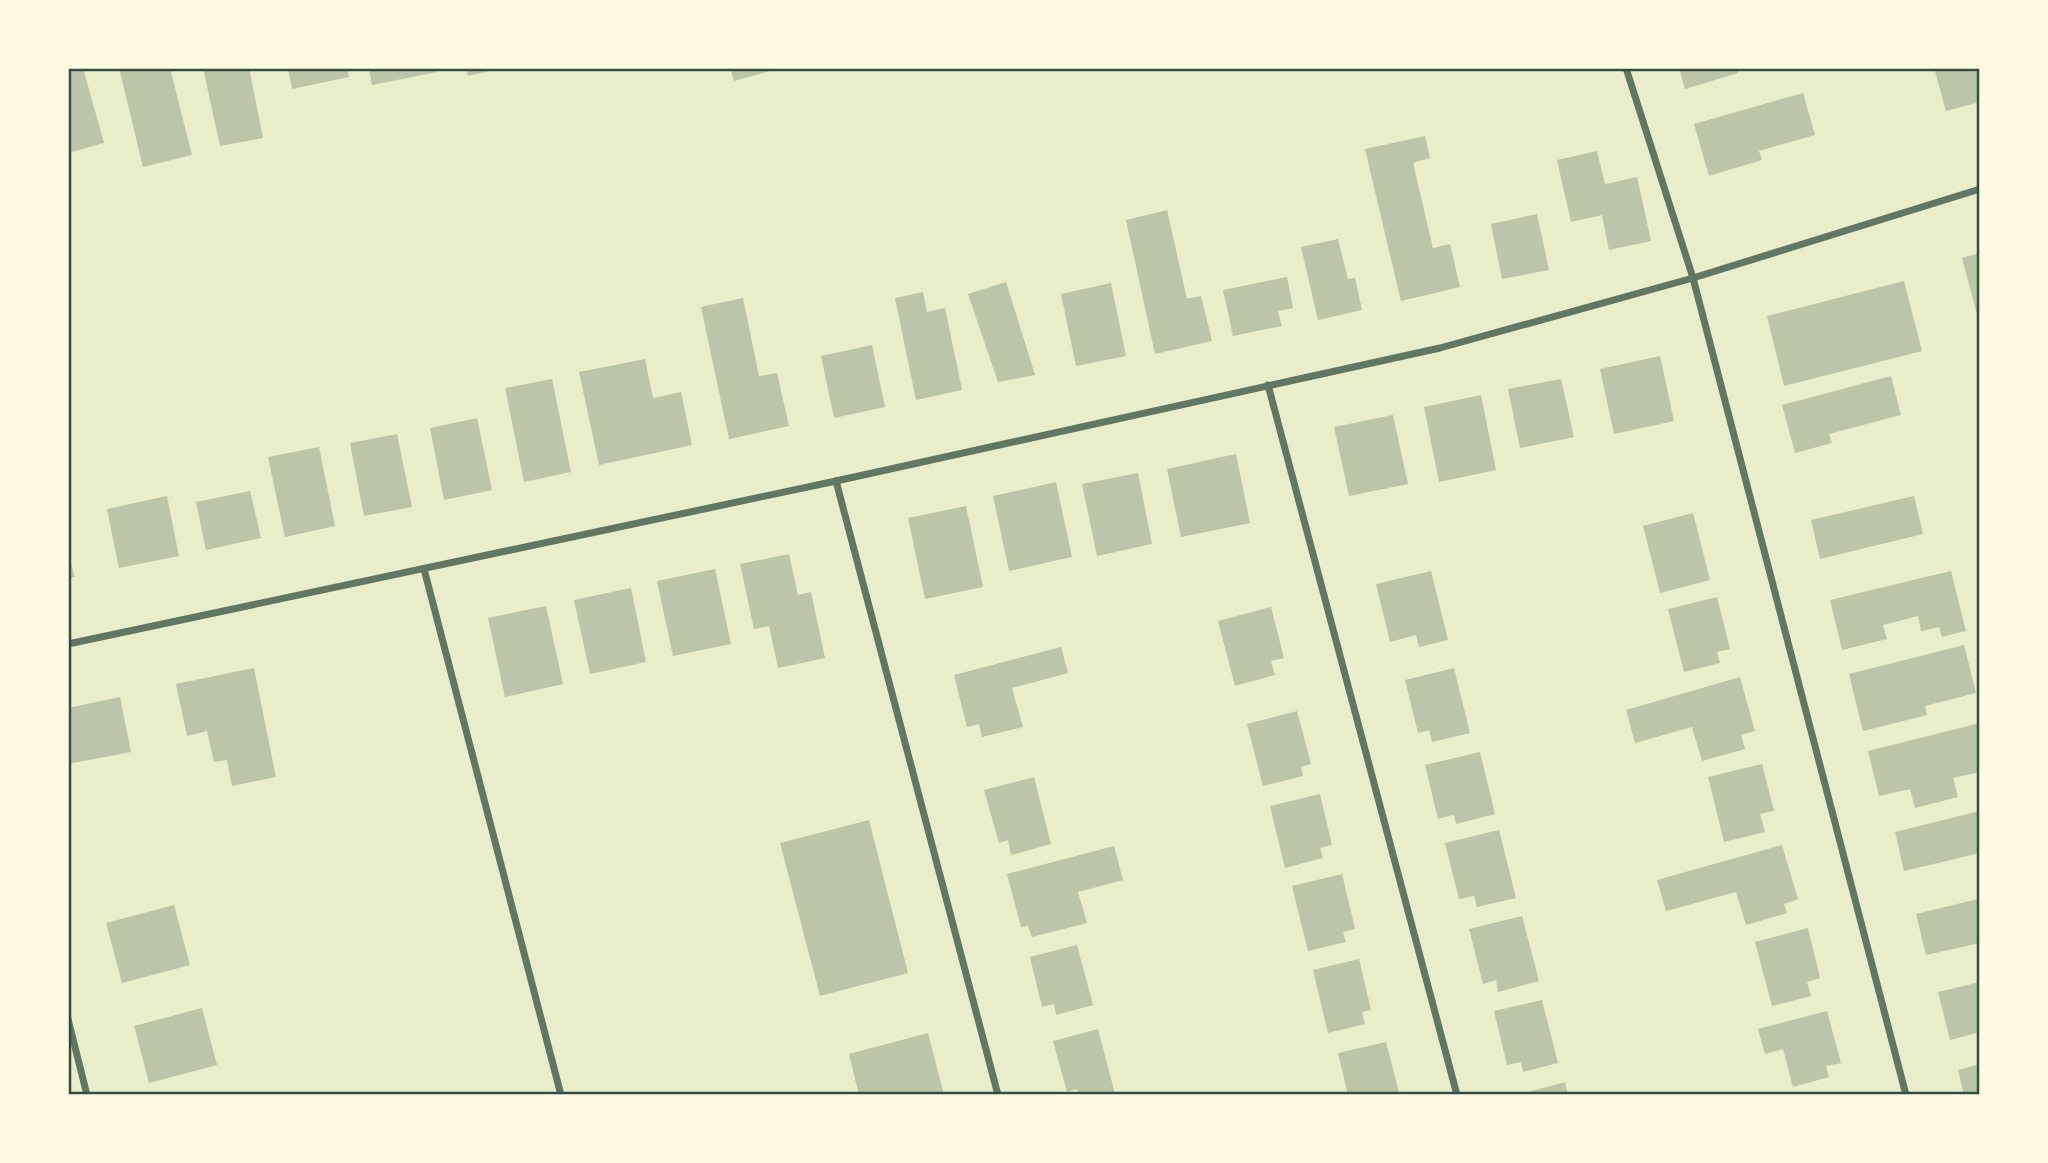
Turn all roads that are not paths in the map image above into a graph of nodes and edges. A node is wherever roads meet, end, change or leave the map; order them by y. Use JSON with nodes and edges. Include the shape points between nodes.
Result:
{"nodes":[{"id":1,"x":1626,"y":68,"type":"edge"},
{"id":2,"x":1980,"y":189,"type":"edge"},
{"id":3,"x":1693,"y":278,"type":"junction"},
{"id":4,"x":1268,"y":385,"type":"junction"},
{"id":5,"x":836,"y":481,"type":"junction"},
{"id":6,"x":424,"y":569,"type":"junction"},
{"id":7,"x":68,"y":644,"type":"edge"},
{"id":8,"x":68,"y":1019,"type":"edge"},
{"id":9,"x":87,"y":1095,"type":"edge"},
{"id":10,"x":561,"y":1095,"type":"edge"},
{"id":11,"x":998,"y":1095,"type":"edge"},
{"id":12,"x":1457,"y":1095,"type":"edge"},
{"id":13,"x":1906,"y":1095,"type":"edge"}],
"edges":[{"from":1,"to":3,"type":"street"},
{"from":2,"to":3,"type":"street"},
{"from":3,"to":4,"type":"street","via":[[1440,348]]},
{"from":3,"to":13,"type":"street"},
{"from":4,"to":5,"type":"street"},
{"from":4,"to":12,"type":"street"},
{"from":5,"to":6,"type":"street"},
{"from":5,"to":11,"type":"street"},
{"from":6,"to":7,"type":"street"},
{"from":6,"to":10,"type":"street"},
{"from":8,"to":9,"type":"street"}]}
